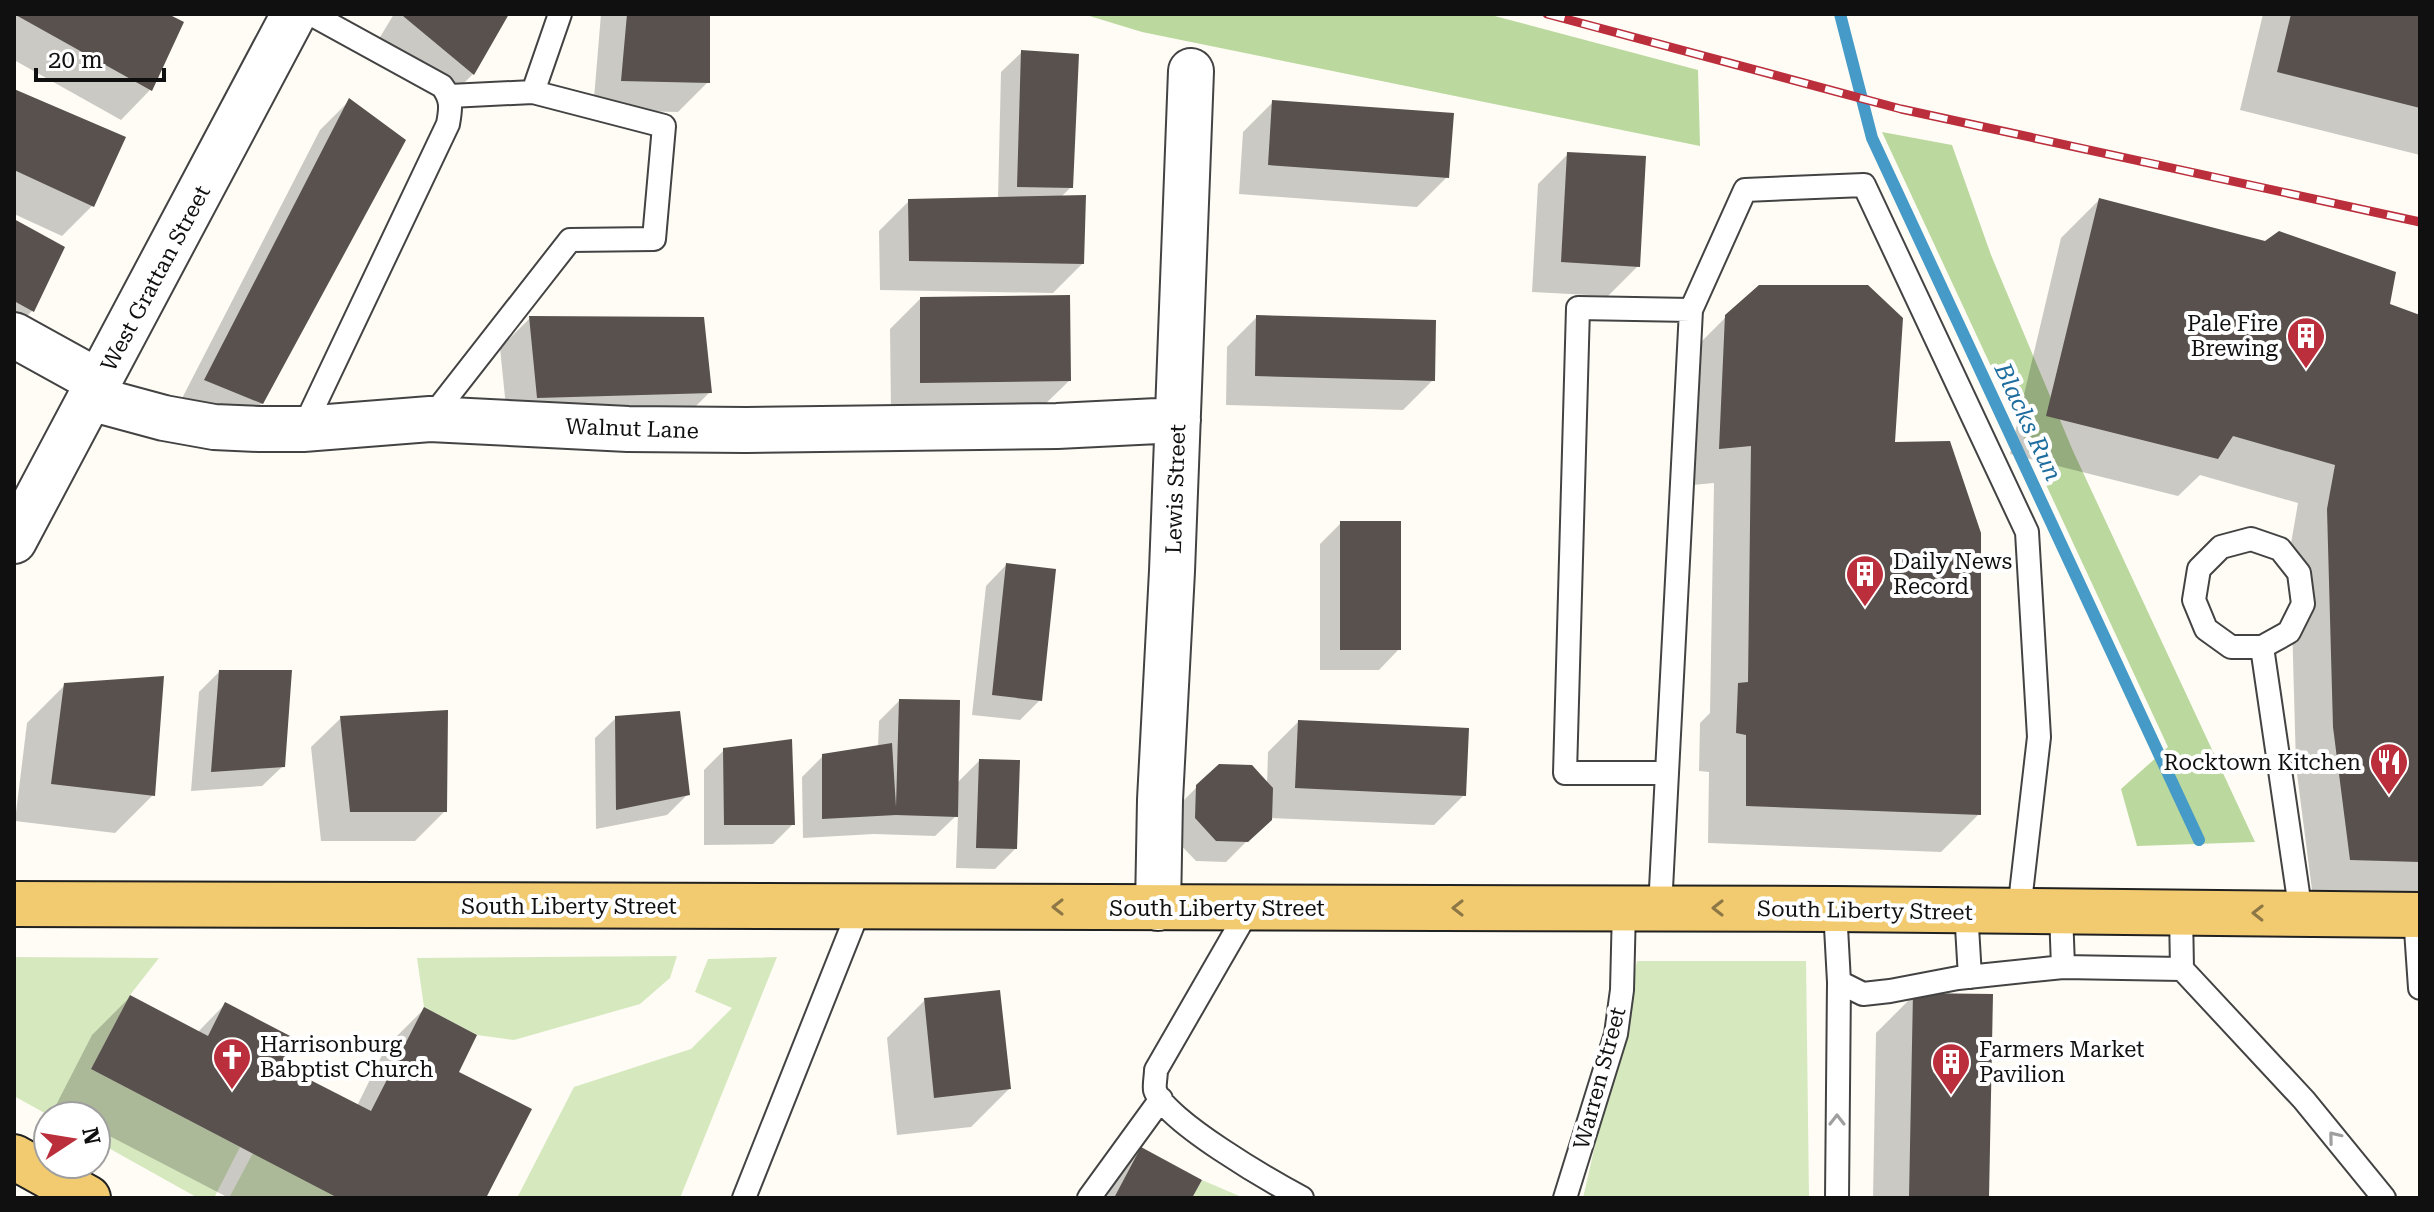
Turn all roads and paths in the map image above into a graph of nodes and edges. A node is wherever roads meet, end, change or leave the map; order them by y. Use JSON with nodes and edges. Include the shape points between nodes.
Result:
{"nodes":[{"id":1,"x":294,"y":14,"type":"edge"},
{"id":2,"x":311,"y":14,"type":"edge"},
{"id":3,"x":560,"y":14,"type":"edge"},
{"id":4,"x":1191,"y":71,"type":"dead end"},
{"id":5,"x":533,"y":92,"type":"junction"},
{"id":6,"x":450,"y":96,"type":"junction"},
{"id":7,"x":1691,"y":310,"type":"junction"},
{"id":8,"x":14,"y":335,"type":"edge"},
{"id":9,"x":95,"y":390,"type":"junction"},
{"id":10,"x":430,"y":419,"type":"junction"},
{"id":11,"x":1178,"y":420,"type":"junction"},
{"id":12,"x":303,"y":429,"type":"junction"},
{"id":13,"x":14,"y":541,"type":"edge"},
{"id":14,"x":2262,"y":647,"type":"junction"},
{"id":15,"x":1666,"y":773,"type":"junction"},
{"id":16,"x":14,"y":904,"type":"edge"},
{"id":17,"x":860,"y":907,"type":"junction"},
{"id":18,"x":1250,"y":907,"type":"junction"},
{"id":19,"x":1158,"y":908,"type":"junction"},
{"id":20,"x":1642,"y":908,"type":"junction"},
{"id":21,"x":1835,"y":909,"type":"junction"},
{"id":22,"x":1966,"y":910,"type":"junction"},
{"id":23,"x":2040,"y":912,"type":"junction"},
{"id":24,"x":2181,"y":912,"type":"junction"},
{"id":25,"x":2301,"y":914,"type":"junction"},
{"id":26,"x":2418,"y":915,"type":"edge"},
{"id":27,"x":2063,"y":967,"type":"junction"},
{"id":28,"x":2182,"y":969,"type":"junction"},
{"id":29,"x":1970,"y":977,"type":"junction"},
{"id":30,"x":1839,"y":982,"type":"junction"},
{"id":31,"x":2420,"y":988,"type":"edge"},
{"id":32,"x":1161,"y":1099,"type":"junction"},
{"id":33,"x":14,"y":1157,"type":"edge"},
{"id":34,"x":88,"y":1198,"type":"edge"},
{"id":35,"x":744,"y":1198,"type":"edge"},
{"id":36,"x":1089,"y":1198,"type":"edge"},
{"id":37,"x":1302,"y":1198,"type":"edge"},
{"id":38,"x":1565,"y":1198,"type":"edge"},
{"id":39,"x":1837,"y":1198,"type":"edge"},
{"id":40,"x":2384,"y":1198,"type":"edge"}],
"edges":[{"from":1,"to":9,"type":"street","name":"West Grattan Street"},
{"from":2,"to":6,"type":"lane","via":[[442,86]]},
{"from":3,"to":5,"type":"lane"},
{"from":4,"to":11,"type":"street","name":"Lewis Street"},
{"from":5,"to":6,"type":"lane"},
{"from":5,"to":10,"type":"lane","via":[[664,126],[654,239],[570,240]]},
{"from":6,"to":12,"type":"lane","via":[[448,124]]},
{"from":7,"to":15,"type":"lane","name":"Warren Street"},
{"from":7,"to":15,"type":"lane","via":[[1578,308],[1565,773]]},
{"from":7,"to":23,"type":"lane","via":[[1745,190],[1864,185],[2027,532],[2039,737]]},
{"from":8,"to":9,"type":"street","name":"Walnut Lane"},
{"from":9,"to":12,"type":"street","name":"Walnut Lane","via":[[164,418],[214,427]]},
{"from":9,"to":13,"type":"street","name":"West Grattan Street"},
{"from":10,"to":11,"type":"street","name":"Walnut Lane","via":[[731,430]]},
{"from":10,"to":12,"type":"street","name":"Walnut Lane"},
{"from":11,"to":19,"type":"street","name":"Lewis Street"},
{"from":14,"to":14,"type":"lane","via":[[2289,632],[2303,604],[2299,573],[2280,549],[2251,539],[2221,547],[2199,569],[2194,600],[2206,629],[2231,647]]},
{"from":14,"to":25,"type":"lane"},
{"from":15,"to":20,"type":"lane","name":"Warren Street"},
{"from":16,"to":17,"type":"main road","name":"South Liberty Street"},
{"from":19,"to":17,"type":"main road","name":"South Liberty Street","one_way":true},
{"from":17,"to":35,"type":"lane"},
{"from":18,"to":19,"type":"main road","name":"South Liberty Street"},
{"from":20,"to":18,"type":"main road","name":"South Liberty Street","one_way":true},
{"from":18,"to":32,"type":"lane","via":[[1156,1070],[1155,1089]]},
{"from":21,"to":20,"type":"main road","name":"South Liberty Street","one_way":true},
{"from":20,"to":38,"type":"lane","name":"Warren Street","via":[[1616,1034]]},
{"from":21,"to":22,"type":"main road","name":"South Liberty Street"},
{"from":21,"to":30,"type":"lane"},
{"from":22,"to":23,"type":"main road","name":"South Liberty Street"},
{"from":22,"to":29,"type":"lane"},
{"from":23,"to":24,"type":"main road","name":"South Liberty Street"},
{"from":23,"to":27,"type":"lane"},
{"from":25,"to":24,"type":"main road","name":"South Liberty Street","one_way":true},
{"from":24,"to":28,"type":"lane"},
{"from":25,"to":26,"type":"main road","name":"South Liberty Street"},
{"from":26,"to":31,"type":"lane"},
{"from":27,"to":28,"type":"lane"},
{"from":27,"to":29,"type":"lane"},
{"from":40,"to":28,"type":"lane","one_way":true,"via":[[2304,1100]]},
{"from":29,"to":30,"type":"lane","via":[[1863,994]]},
{"from":39,"to":30,"type":"lane","one_way":true},
{"from":32,"to":36,"type":"lane"},
{"from":32,"to":37,"type":"lane","via":[[1171,1113]]},
{"from":33,"to":34,"type":"main road"}]}
